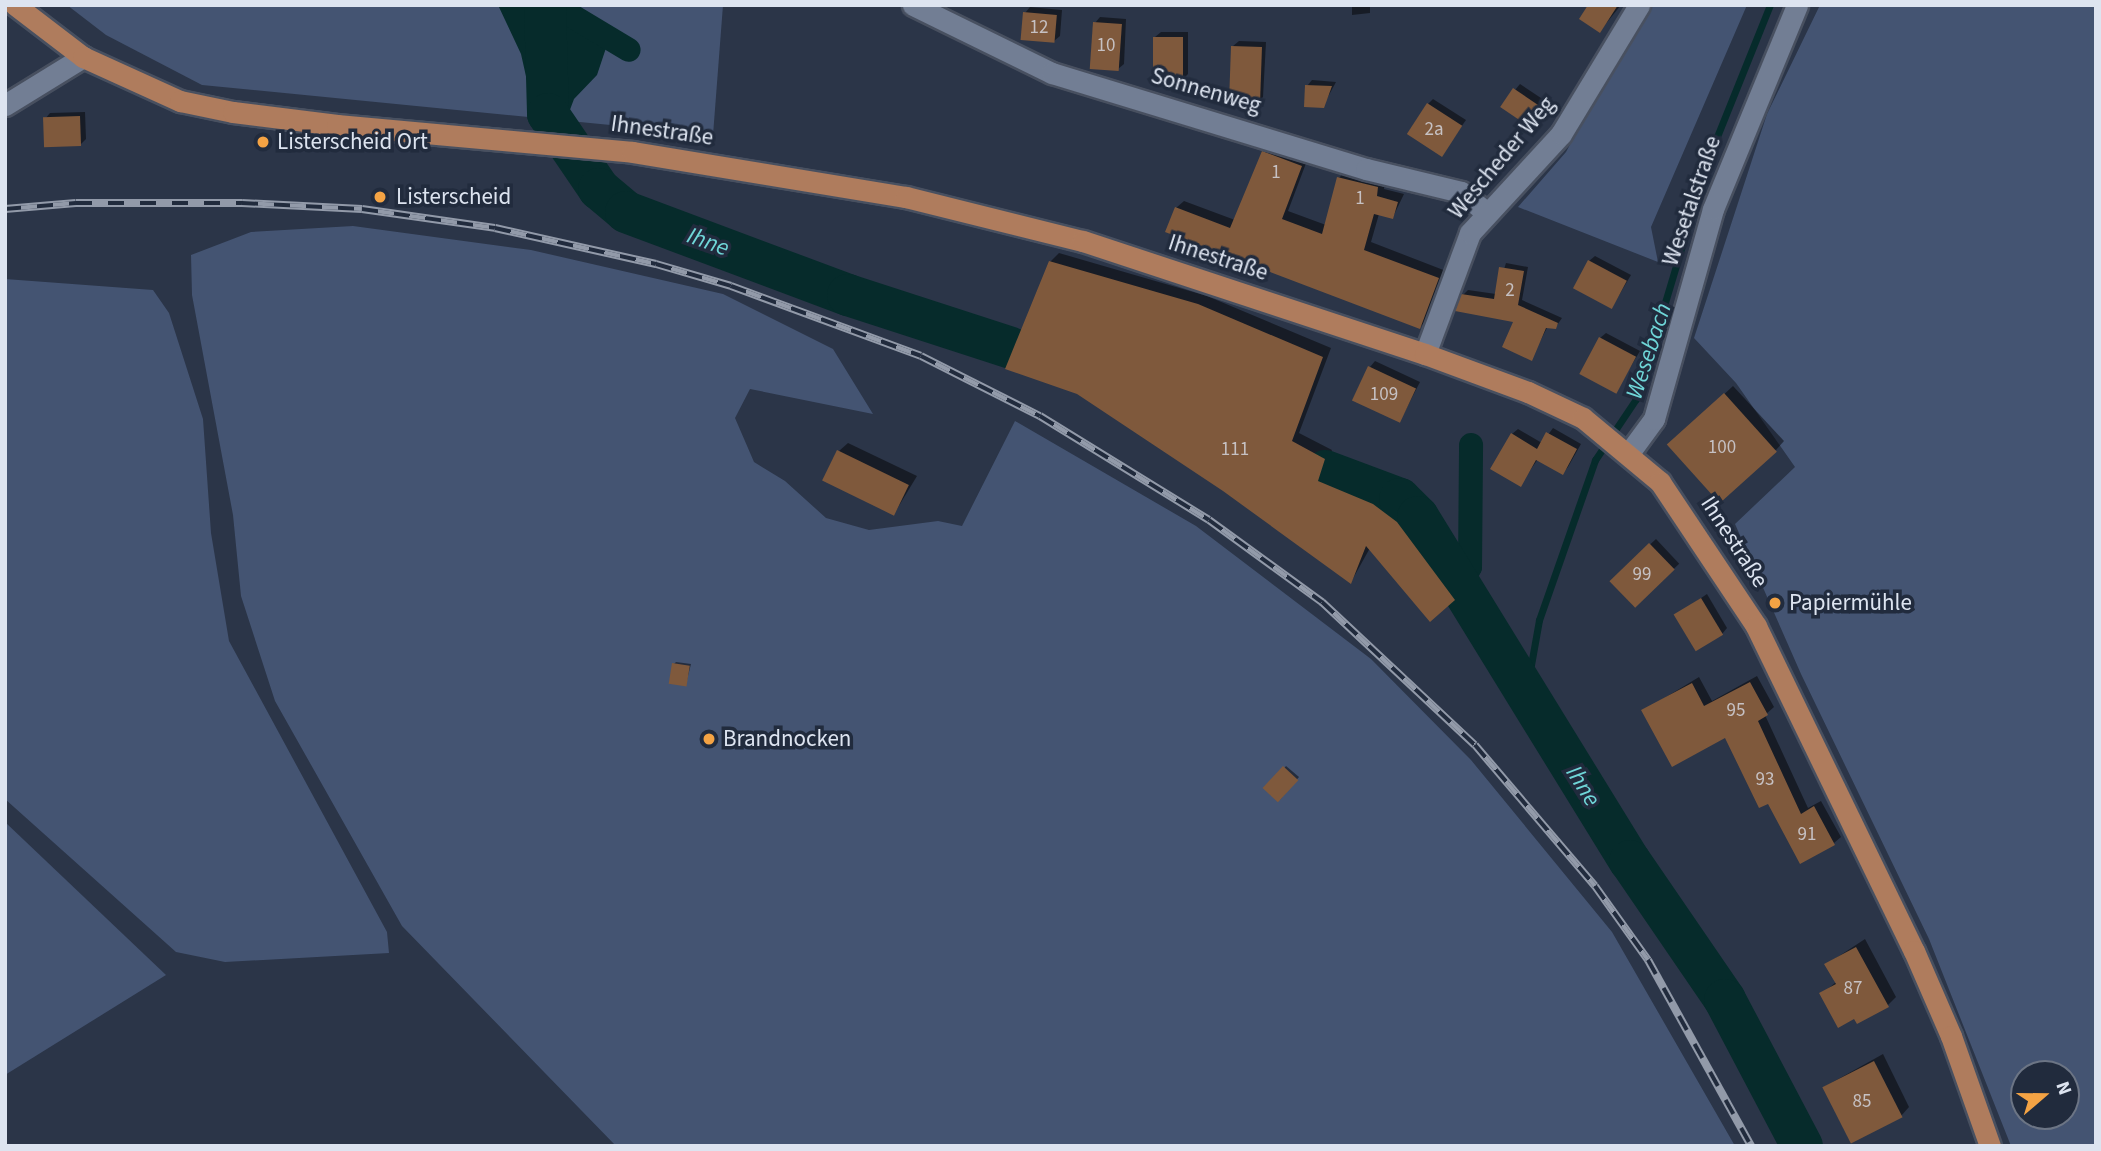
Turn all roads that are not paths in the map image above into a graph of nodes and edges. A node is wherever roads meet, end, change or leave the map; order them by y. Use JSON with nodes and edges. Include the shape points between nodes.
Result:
{"nodes":[{"id":1,"x":15,"y":5,"type":"edge"},
{"id":2,"x":913,"y":5,"type":"edge"},
{"id":3,"x":1639,"y":5,"type":"edge"},
{"id":4,"x":1797,"y":5,"type":"edge"},
{"id":5,"x":83,"y":57,"type":"junction"},
{"id":6,"x":5,"y":105,"type":"edge"},
{"id":7,"x":1487,"y":213,"type":"junction"},
{"id":8,"x":1425,"y":354,"type":"junction"},
{"id":9,"x":1617,"y":443,"type":"junction"},
{"id":10,"x":1990,"y":1146,"type":"edge"}],
"edges":[{"from":1,"to":5,"type":"main road","name":"Ihnestraße"},
{"from":2,"to":7,"type":"street","name":"Sonnenweg","via":[[1052,73],[1366,169],[1450,188]]},
{"from":3,"to":7,"type":"street","name":"Wescheder Weg","via":[[1561,135]]},
{"from":4,"to":9,"type":"street","name":"Wesetalstraße","via":[[1713,209],[1654,419]]},
{"from":5,"to":6,"type":"street"},
{"from":5,"to":8,"type":"main road","name":"Ihnestraße","via":[[180,100],[233,112],[607,149],[905,197],[1083,241]]},
{"from":7,"to":8,"type":"street","name":"Wescheder Weg","via":[[1470,233]]},
{"from":8,"to":9,"type":"main road","name":"Ihnestraße","via":[[1556,404]]},
{"from":9,"to":10,"type":"main road","name":"Ihnestraße","via":[[1681,509],[1756,626],[1914,951],[1951,1036]]}]}
